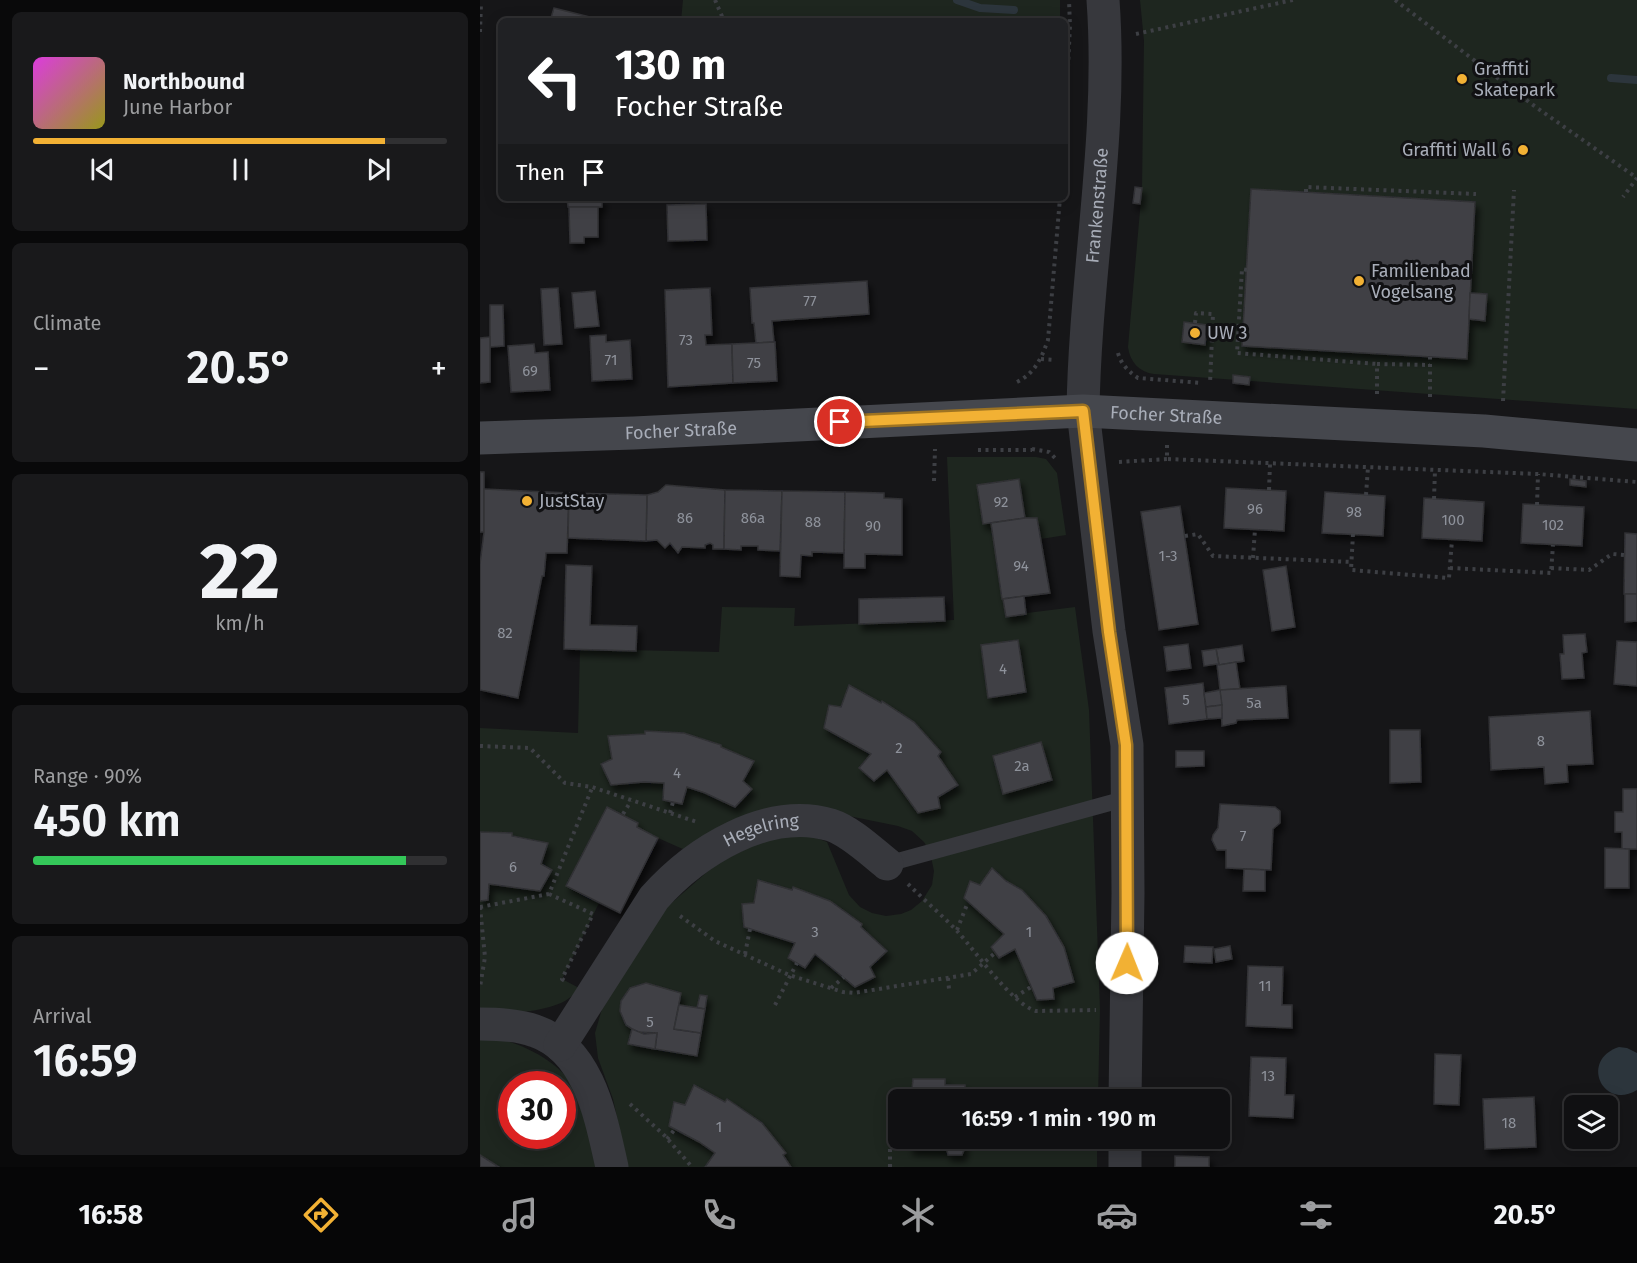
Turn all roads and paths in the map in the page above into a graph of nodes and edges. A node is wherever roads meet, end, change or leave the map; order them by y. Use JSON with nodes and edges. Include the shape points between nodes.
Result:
{"nodes":[{"id":1,"x":715,"y":0,"type":"edge"},
{"id":2,"x":1069,"y":0,"type":"edge"},
{"id":3,"x":1103,"y":0,"type":"edge"},
{"id":4,"x":1293,"y":0,"type":"edge"},
{"id":5,"x":1395,"y":0,"type":"edge"},
{"id":6,"x":481,"y":3,"type":"edge"},
{"id":7,"x":723,"y":18,"type":"edge"},
{"id":8,"x":480,"y":32,"type":"edge"},
{"id":9,"x":1125,"y":37,"type":"junction"},
{"id":10,"x":1068,"y":67,"type":"edge"},
{"id":11,"x":1637,"y":178,"type":"edge"},
{"id":12,"x":1514,"y":190,"type":"dead end"},
{"id":13,"x":1306,"y":192,"type":"dead end"},
{"id":14,"x":1476,"y":194,"type":"dead end"},
{"id":15,"x":1623,"y":197,"type":"dead end"},
{"id":16,"x":1059,"y":201,"type":"edge"},
{"id":17,"x":1247,"y":270,"type":"dead end"},
{"id":18,"x":1196,"y":323,"type":"dead end"},
{"id":19,"x":1117,"y":346,"type":"dead end"},
{"id":20,"x":1430,"y":357,"type":"dead end"},
{"id":21,"x":1377,"y":364,"type":"junction"},
{"id":22,"x":1430,"y":365,"type":"junction"},
{"id":23,"x":1167,"y":380,"type":"junction"},
{"id":24,"x":1210,"y":384,"type":"junction"},
{"id":25,"x":1009,"y":385,"type":"dead end"},
{"id":26,"x":1222,"y":385,"type":"dead end"},
{"id":27,"x":1366,"y":394,"type":"dead end"},
{"id":28,"x":1430,"y":397,"type":"dead end"},
{"id":29,"x":1503,"y":402,"type":"dead end"},
{"id":30,"x":1083,"y":411,"type":"junction"},
{"id":31,"x":1167,"y":414,"type":"junction"},
{"id":32,"x":480,"y":438,"type":"edge"},
{"id":33,"x":1637,"y":445,"type":"edge"},
{"id":34,"x":935,"y":449,"type":"dead end"},
{"id":35,"x":1270,"y":464,"type":"junction"},
{"id":36,"x":1368,"y":467,"type":"junction"},
{"id":37,"x":1435,"y":470,"type":"junction"},
{"id":38,"x":1538,"y":474,"type":"junction"},
{"id":39,"x":934,"y":481,"type":"dead end"},
{"id":40,"x":1637,"y":482,"type":"edge"},
{"id":41,"x":1269,"y":490,"type":"dead end"},
{"id":42,"x":1366,"y":495,"type":"dead end"},
{"id":43,"x":1434,"y":499,"type":"dead end"},
{"id":44,"x":1537,"y":505,"type":"dead end"},
{"id":45,"x":1255,"y":529,"type":"dead end"},
{"id":46,"x":1353,"y":534,"type":"dead end"},
{"id":47,"x":1185,"y":536,"type":"dead end"},
{"id":48,"x":1452,"y":540,"type":"dead end"},
{"id":49,"x":1553,"y":545,"type":"dead end"},
{"id":50,"x":1624,"y":555,"type":"dead end"},
{"id":51,"x":1253,"y":558,"type":"junction"},
{"id":52,"x":1352,"y":562,"type":"junction"},
{"id":53,"x":1450,"y":568,"type":"junction"},
{"id":54,"x":1551,"y":568,"type":"junction"},
{"id":55,"x":480,"y":746,"type":"edge"},
{"id":56,"x":592,"y":787,"type":"junction"},
{"id":57,"x":1128,"y":798,"type":"junction"},
{"id":58,"x":631,"y":801,"type":"junction"},
{"id":59,"x":673,"y":802,"type":"dead end"},
{"id":60,"x":670,"y":813,"type":"junction"},
{"id":61,"x":623,"y":814,"type":"dead end"},
{"id":62,"x":727,"y":841,"type":"junction"},
{"id":63,"x":887,"y":864,"type":"junction"},
{"id":64,"x":549,"y":894,"type":"junction"},
{"id":65,"x":654,"y":898,"type":"junction"},
{"id":66,"x":968,"y":902,"type":"dead end"},
{"id":67,"x":480,"y":907,"type":"edge"},
{"id":68,"x":750,"y":929,"type":"dead end"},
{"id":69,"x":957,"y":930,"type":"junction"},
{"id":70,"x":995,"y":952,"type":"dead end"},
{"id":71,"x":745,"y":954,"type":"junction"},
{"id":72,"x":985,"y":962,"type":"junction"},
{"id":73,"x":797,"y":963,"type":"dead end"},
{"id":74,"x":789,"y":975,"type":"junction"},
{"id":75,"x":843,"y":977,"type":"dead end"},
{"id":76,"x":948,"y":978,"type":"junction"},
{"id":77,"x":480,"y":987,"type":"edge"},
{"id":78,"x":1031,"y":987,"type":"dead end"},
{"id":79,"x":831,"y":988,"type":"junction"},
{"id":80,"x":949,"y":989,"type":"dead end"},
{"id":81,"x":592,"y":996,"type":"junction"},
{"id":82,"x":1015,"y":997,"type":"junction"},
{"id":83,"x":775,"y":1005,"type":"dead end"},
{"id":84,"x":1126,"y":1010,"type":"junction"},
{"id":85,"x":480,"y":1023,"type":"edge"},
{"id":86,"x":560,"y":1045,"type":"junction"},
{"id":87,"x":1125,"y":1089,"type":"edge"},
{"id":88,"x":621,"y":1102,"type":"dead end"},
{"id":89,"x":675,"y":1129,"type":"dead end"},
{"id":90,"x":668,"y":1139,"type":"junction"},
{"id":91,"x":890,"y":1149,"type":"edge"},
{"id":92,"x":1125,"y":1149,"type":"edge"},
{"id":93,"x":612,"y":1167,"type":"edge"},
{"id":94,"x":692,"y":1167,"type":"edge"},
{"id":95,"x":890,"y":1167,"type":"edge"},
{"id":96,"x":1125,"y":1167,"type":"edge"}],
"edges":[{"from":1,"to":7,"type":"path"},
{"from":2,"to":10,"type":"path"},
{"from":3,"to":9,"type":"street","name":"Frankenstraße"},
{"from":4,"to":9,"type":"path"},
{"from":5,"to":11,"type":"path"},
{"from":6,"to":8,"type":"path"},
{"from":9,"to":30,"type":"street","name":"Frankenstraße","via":[[1104,120],[1083,362]]},
{"from":11,"to":15,"type":"path"},
{"from":12,"to":29,"type":"path"},
{"from":13,"to":14,"type":"path","via":[[1306,187]]},
{"from":16,"to":25,"type":"path","via":[[1048,340],[1028,377]]},
{"from":17,"to":21,"type":"path","via":[[1242,269],[1237,352]]},
{"from":18,"to":24,"type":"path","via":[[1196,313],[1213,314]]},
{"from":19,"to":23,"type":"path","via":[[1118,355],[1130,373],[1138,378]]},
{"from":20,"to":22,"type":"path"},
{"from":21,"to":22,"type":"path"},
{"from":21,"to":27,"type":"path","via":[[1377,394]]},
{"from":22,"to":28,"type":"path"},
{"from":23,"to":24,"type":"path"},
{"from":23,"to":31,"type":"path"},
{"from":24,"to":26,"type":"path"},
{"from":30,"to":31,"type":"main road","name":"Focher Straße"},
{"from":30,"to":32,"type":"main road","name":"Focher Straße"},
{"from":30,"to":57,"type":"street","name":"Frankenstraße","via":[[1125,735]]},
{"from":31,"to":33,"type":"main road","name":"Focher Straße","via":[[1484,431]]},
{"from":31,"to":35,"type":"path","via":[[1167,459]]},
{"from":34,"to":39,"type":"path"},
{"from":35,"to":36,"type":"path"},
{"from":35,"to":41,"type":"path"},
{"from":36,"to":37,"type":"path"},
{"from":36,"to":42,"type":"path"},
{"from":37,"to":38,"type":"path"},
{"from":37,"to":43,"type":"path"},
{"from":38,"to":40,"type":"path"},
{"from":38,"to":44,"type":"path"},
{"from":45,"to":51,"type":"path"},
{"from":46,"to":52,"type":"path"},
{"from":47,"to":51,"type":"path","via":[[1198,534],[1213,556]]},
{"from":48,"to":53,"type":"path"},
{"from":49,"to":54,"type":"path"},
{"from":50,"to":54,"type":"path","via":[[1612,554],[1589,570]]},
{"from":51,"to":52,"type":"path"},
{"from":52,"to":53,"type":"path","via":[[1351,570],[1449,578]]},
{"from":53,"to":54,"type":"path","via":[[1551,573]]},
{"from":55,"to":56,"type":"path","via":[[530,748],[566,783]]},
{"from":56,"to":58,"type":"path"},
{"from":56,"to":64,"type":"path"},
{"from":57,"to":63,"type":"lane"},
{"from":57,"to":84,"type":"street","name":"Frankenstraße"},
{"from":58,"to":60,"type":"path"},
{"from":58,"to":61,"type":"path"},
{"from":59,"to":60,"type":"path"},
{"from":60,"to":62,"type":"path","via":[[714,827]]},
{"from":62,"to":63,"type":"street","name":"Hegelring","via":[[781,823],[816,822],[834,826]]},
{"from":62,"to":65,"type":"street","name":"Hegelring","via":[[693,861]]},
{"from":63,"to":69,"type":"path"},
{"from":64,"to":67,"type":"path"},
{"from":64,"to":81,"type":"path","via":[[593,914],[562,979]]},
{"from":65,"to":71,"type":"path","via":[[715,941]]},
{"from":65,"to":81,"type":"street","name":"Hegelring"},
{"from":66,"to":69,"type":"path"},
{"from":67,"to":77,"type":"path","via":[[486,957]]},
{"from":68,"to":71,"type":"path"},
{"from":69,"to":72,"type":"path"},
{"from":70,"to":72,"type":"path"},
{"from":71,"to":74,"type":"path"},
{"from":72,"to":76,"type":"path","via":[[971,974]]},
{"from":72,"to":82,"type":"path"},
{"from":73,"to":74,"type":"path"},
{"from":74,"to":79,"type":"path"},
{"from":74,"to":83,"type":"path"},
{"from":75,"to":79,"type":"path"},
{"from":76,"to":79,"type":"path","via":[[854,993]]},
{"from":76,"to":80,"type":"path"},
{"from":78,"to":82,"type":"path"},
{"from":81,"to":86,"type":"street","name":"Hegelring"},
{"from":82,"to":84,"type":"path","via":[[1036,1011]]},
{"from":84,"to":87,"type":"street","name":"Frankenstraße"},
{"from":85,"to":86,"type":"street","via":[[536,1031]]},
{"from":86,"to":93,"type":"street","via":[[580,1071],[597,1104]]},
{"from":88,"to":90,"type":"path","via":[[630,1104]]},
{"from":89,"to":90,"type":"path"},
{"from":90,"to":94,"type":"path"},
{"from":91,"to":95,"type":"path"},
{"from":92,"to":96,"type":"street"}]}
